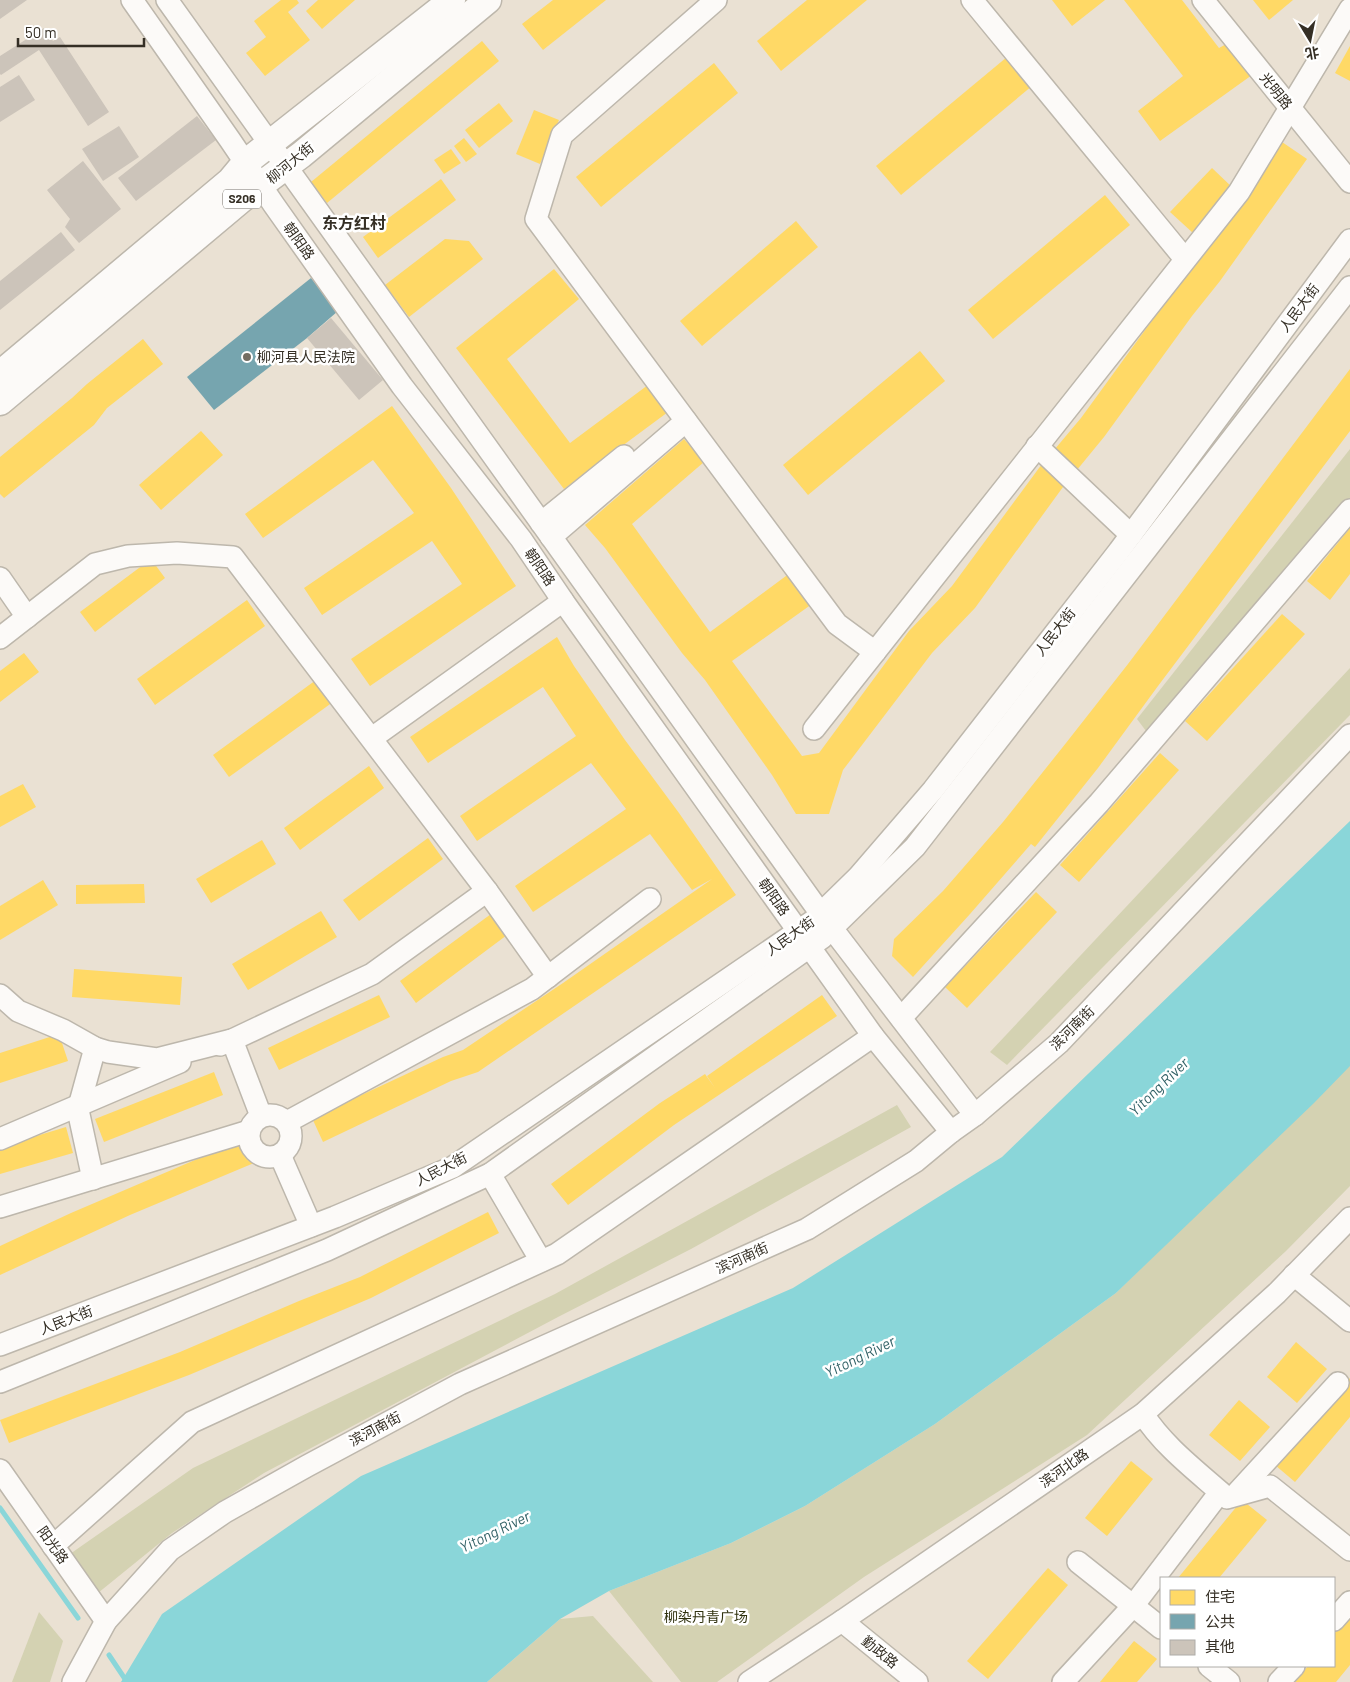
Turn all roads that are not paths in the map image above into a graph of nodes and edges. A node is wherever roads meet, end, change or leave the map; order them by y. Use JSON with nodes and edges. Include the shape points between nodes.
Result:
{"nodes":[{"id":1,"x":132,"y":0,"type":"edge"},
{"id":2,"x":168,"y":0,"type":"edge"},
{"id":3,"x":452,"y":0,"type":"edge"},
{"id":4,"x":488,"y":0,"type":"edge"},
{"id":5,"x":972,"y":0,"type":"edge"},
{"id":6,"x":1204,"y":0,"type":"edge"},
{"id":7,"x":703,"y":5,"type":"edge"},
{"id":8,"x":1350,"y":9,"type":"edge"},
{"id":9,"x":1290,"y":108,"type":"junction"},
{"id":10,"x":269,"y":145,"type":"junction"},
{"id":11,"x":245,"y":163,"type":"junction"},
{"id":12,"x":286,"y":165,"type":"junction"},
{"id":13,"x":1350,"y":182,"type":"edge"},
{"id":14,"x":261,"y":186,"type":"junction"},
{"id":15,"x":1350,"y":240,"type":"edge"},
{"id":16,"x":1185,"y":259,"type":"junction"},
{"id":17,"x":1350,"y":286,"type":"edge"},
{"id":18,"x":0,"y":374,"type":"edge"},
{"id":19,"x":0,"y":402,"type":"edge"},
{"id":20,"x":683,"y":416,"type":"junction"},
{"id":21,"x":1037,"y":446,"type":"junction"},
{"id":22,"x":1350,"y":510,"type":"edge"},
{"id":23,"x":546,"y":530,"type":"junction"},
{"id":24,"x":1131,"y":535,"type":"junction"},
{"id":25,"x":0,"y":578,"type":"edge"},
{"id":26,"x":562,"y":601,"type":"junction"},
{"id":27,"x":27,"y":617,"type":"junction"},
{"id":28,"x":0,"y":638,"type":"edge"},
{"id":29,"x":875,"y":652,"type":"junction"},
{"id":30,"x":814,"y":729,"type":"dead end"},
{"id":31,"x":1350,"y":735,"type":"edge"},
{"id":32,"x":372,"y":738,"type":"junction"},
{"id":33,"x":487,"y":891,"type":"junction"},
{"id":34,"x":650,"y":898,"type":"dead end"},
{"id":35,"x":826,"y":921,"type":"junction"},
{"id":36,"x":804,"y":939,"type":"junction"},
{"id":37,"x":548,"y":976,"type":"junction"},
{"id":38,"x":0,"y":995,"type":"edge"},
{"id":39,"x":901,"y":1018,"type":"junction"},
{"id":40,"x":873,"y":1036,"type":"junction"},
{"id":41,"x":232,"y":1040,"type":"junction"},
{"id":42,"x":95,"y":1048,"type":"junction"},
{"id":43,"x":166,"y":1062,"type":"junction"},
{"id":44,"x":80,"y":1105,"type":"junction"},
{"id":45,"x":976,"y":1115,"type":"junction"},
{"id":46,"x":287,"y":1122,"type":"junction"},
{"id":47,"x":255,"y":1123,"type":"junction"},
{"id":48,"x":951,"y":1132,"type":"junction"},
{"id":49,"x":0,"y":1139,"type":"edge"},
{"id":50,"x":280,"y":1155,"type":"junction"},
{"id":51,"x":490,"y":1174,"type":"junction"},
{"id":52,"x":93,"y":1179,"type":"junction"},
{"id":53,"x":0,"y":1207,"type":"edge"},
{"id":54,"x":1350,"y":1218,"type":"edge"},
{"id":55,"x":311,"y":1226,"type":"junction"},
{"id":56,"x":541,"y":1261,"type":"junction"},
{"id":57,"x":1294,"y":1275,"type":"junction"},
{"id":58,"x":1350,"y":1321,"type":"edge"},
{"id":59,"x":0,"y":1345,"type":"edge"},
{"id":60,"x":0,"y":1382,"type":"edge"},
{"id":61,"x":1338,"y":1383,"type":"dead end"},
{"id":62,"x":1143,"y":1414,"type":"junction"},
{"id":63,"x":0,"y":1470,"type":"edge"},
{"id":64,"x":1228,"y":1494,"type":"junction"},
{"id":65,"x":53,"y":1546,"type":"junction"},
{"id":66,"x":1350,"y":1550,"type":"edge"},
{"id":67,"x":1078,"y":1562,"type":"dead end"},
{"id":68,"x":1350,"y":1602,"type":"edge"},
{"id":69,"x":1133,"y":1606,"type":"junction"},
{"id":70,"x":1335,"y":1619,"type":"edge"},
{"id":71,"x":106,"y":1621,"type":"junction"},
{"id":72,"x":842,"y":1621,"type":"junction"},
{"id":73,"x":1160,"y":1627,"type":"edge"},
{"id":74,"x":1209,"y":1667,"type":"edge"},
{"id":75,"x":1293,"y":1667,"type":"edge"},
{"id":76,"x":73,"y":1682,"type":"edge"},
{"id":77,"x":748,"y":1682,"type":"edge"},
{"id":78,"x":917,"y":1682,"type":"edge"},
{"id":79,"x":1063,"y":1682,"type":"edge"},
{"id":80,"x":1229,"y":1682,"type":"edge"},
{"id":81,"x":1279,"y":1682,"type":"edge"}],
"edges":[{"from":1,"to":11,"type":"street","name":"朝阳路"},
{"from":2,"to":10,"type":"street"},
{"from":3,"to":10,"type":"main road","name":"柳河大街","number":"S206"},
{"from":4,"to":12,"type":"main road","name":"柳河大街","number":"S206"},
{"from":5,"to":16,"type":"street"},
{"from":6,"to":9,"type":"street","name":"光明路"},
{"from":7,"to":20,"type":"street","via":[[562,135],[536,219]]},
{"from":8,"to":9,"type":"street"},
{"from":9,"to":13,"type":"street","name":"光明路"},
{"from":9,"to":16,"type":"street","via":[[1239,192]]},
{"from":10,"to":11,"type":"main road","name":"柳河大街","number":"S206"},
{"from":10,"to":12,"type":"street"},
{"from":11,"to":14,"type":"street","name":"朝阳路"},
{"from":11,"to":18,"type":"main road","name":"柳河大街","number":"S206","via":[[230,181]]},
{"from":12,"to":14,"type":"main road","name":"柳河大街","number":"S206"},
{"from":12,"to":23,"type":"street"},
{"from":14,"to":19,"type":"main road","name":"柳河大街","number":"S206"},
{"from":14,"to":26,"type":"street","name":"朝阳路","via":[[402,386],[520,539]]},
{"from":15,"to":24,"type":"street","name":"人民大街"},
{"from":16,"to":21,"type":"street"},
{"from":17,"to":35,"type":"street","name":"人民大街","via":[[915,847]]},
{"from":20,"to":23,"type":"street"},
{"from":20,"to":29,"type":"street","via":[[837,624]]},
{"from":21,"to":24,"type":"street"},
{"from":21,"to":29,"type":"street"},
{"from":22,"to":39,"type":"street","via":[[1099,803]]},
{"from":23,"to":35,"type":"street"},
{"from":24,"to":35,"type":"street","name":"人民大街","via":[[933,790],[858,877]]},
{"from":25,"to":27,"type":"street"},
{"from":26,"to":32,"type":"street"},
{"from":26,"to":36,"type":"street","name":"朝阳路"},
{"from":27,"to":28,"type":"street"},
{"from":27,"to":32,"type":"street","via":[[95,564],[128,556],[177,553],[233,557]]},
{"from":29,"to":30,"type":"street"},
{"from":31,"to":45,"type":"street","name":"滨河南街","via":[[1059,1043]]},
{"from":32,"to":33,"type":"street"},
{"from":33,"to":37,"type":"street"},
{"from":33,"to":41,"type":"street","via":[[372,974]]},
{"from":34,"to":37,"type":"street"},
{"from":35,"to":36,"type":"street","name":"人民大街"},
{"from":35,"to":39,"type":"street"},
{"from":36,"to":40,"type":"street","name":"朝阳路"},
{"from":36,"to":51,"type":"street","name":"人民大街"},
{"from":36,"to":55,"type":"street","name":"人民大街","via":[[453,1167]]},
{"from":37,"to":46,"type":"street","via":[[532,989]]},
{"from":38,"to":42,"type":"street","via":[[18,1011]]},
{"from":39,"to":45,"type":"street"},
{"from":40,"to":48,"type":"street","name":"朝阳路"},
{"from":40,"to":56,"type":"street","via":[[557,1254]]},
{"from":41,"to":43,"type":"street"},
{"from":41,"to":47,"type":"street"},
{"from":42,"to":43,"type":"street"},
{"from":42,"to":44,"type":"street"},
{"from":43,"to":44,"type":"street"},
{"from":44,"to":49,"type":"street"},
{"from":44,"to":52,"type":"street","via":[[78,1110]]},
{"from":45,"to":48,"type":"street","name":"滨河南街"},
{"from":46,"to":47,"type":"street","via":[[270,1114]]},
{"from":46,"to":50,"type":"street","via":[[291,1140]]},
{"from":47,"to":50,"type":"street","via":[[249,1140],[253,1149],[270,1158]]},
{"from":47,"to":52,"type":"street"},
{"from":48,"to":71,"type":"street","name":"滨河南街","via":[[916,1161],[807,1229],[460,1384],[225,1512],[170,1550]]},
{"from":50,"to":55,"type":"street"},
{"from":51,"to":56,"type":"street"},
{"from":51,"to":60,"type":"street","name":"人民大街","via":[[327,1250]]},
{"from":52,"to":53,"type":"street"},
{"from":54,"to":57,"type":"street","name":"滨河北路"},
{"from":55,"to":59,"type":"street","name":"人民大街"},
{"from":56,"to":65,"type":"street","via":[[192,1422]]},
{"from":57,"to":58,"type":"street"},
{"from":57,"to":62,"type":"street","name":"滨河北路"},
{"from":61,"to":64,"type":"street"},
{"from":62,"to":64,"type":"street","via":[[1183,1459]]},
{"from":62,"to":72,"type":"street","name":"滨河北路"},
{"from":63,"to":65,"type":"street","name":"阳光路"},
{"from":64,"to":66,"type":"street","via":[[1270,1486]]},
{"from":64,"to":69,"type":"street"},
{"from":65,"to":71,"type":"street","name":"阳光路"},
{"from":67,"to":69,"type":"street"},
{"from":68,"to":70,"type":"street"},
{"from":69,"to":73,"type":"street"},
{"from":69,"to":79,"type":"street"},
{"from":71,"to":76,"type":"street","name":"滨河南街"},
{"from":72,"to":77,"type":"street","name":"滨河北路"},
{"from":72,"to":78,"type":"street","name":"勤政路"},
{"from":74,"to":80,"type":"street"},
{"from":75,"to":81,"type":"street"}]}
